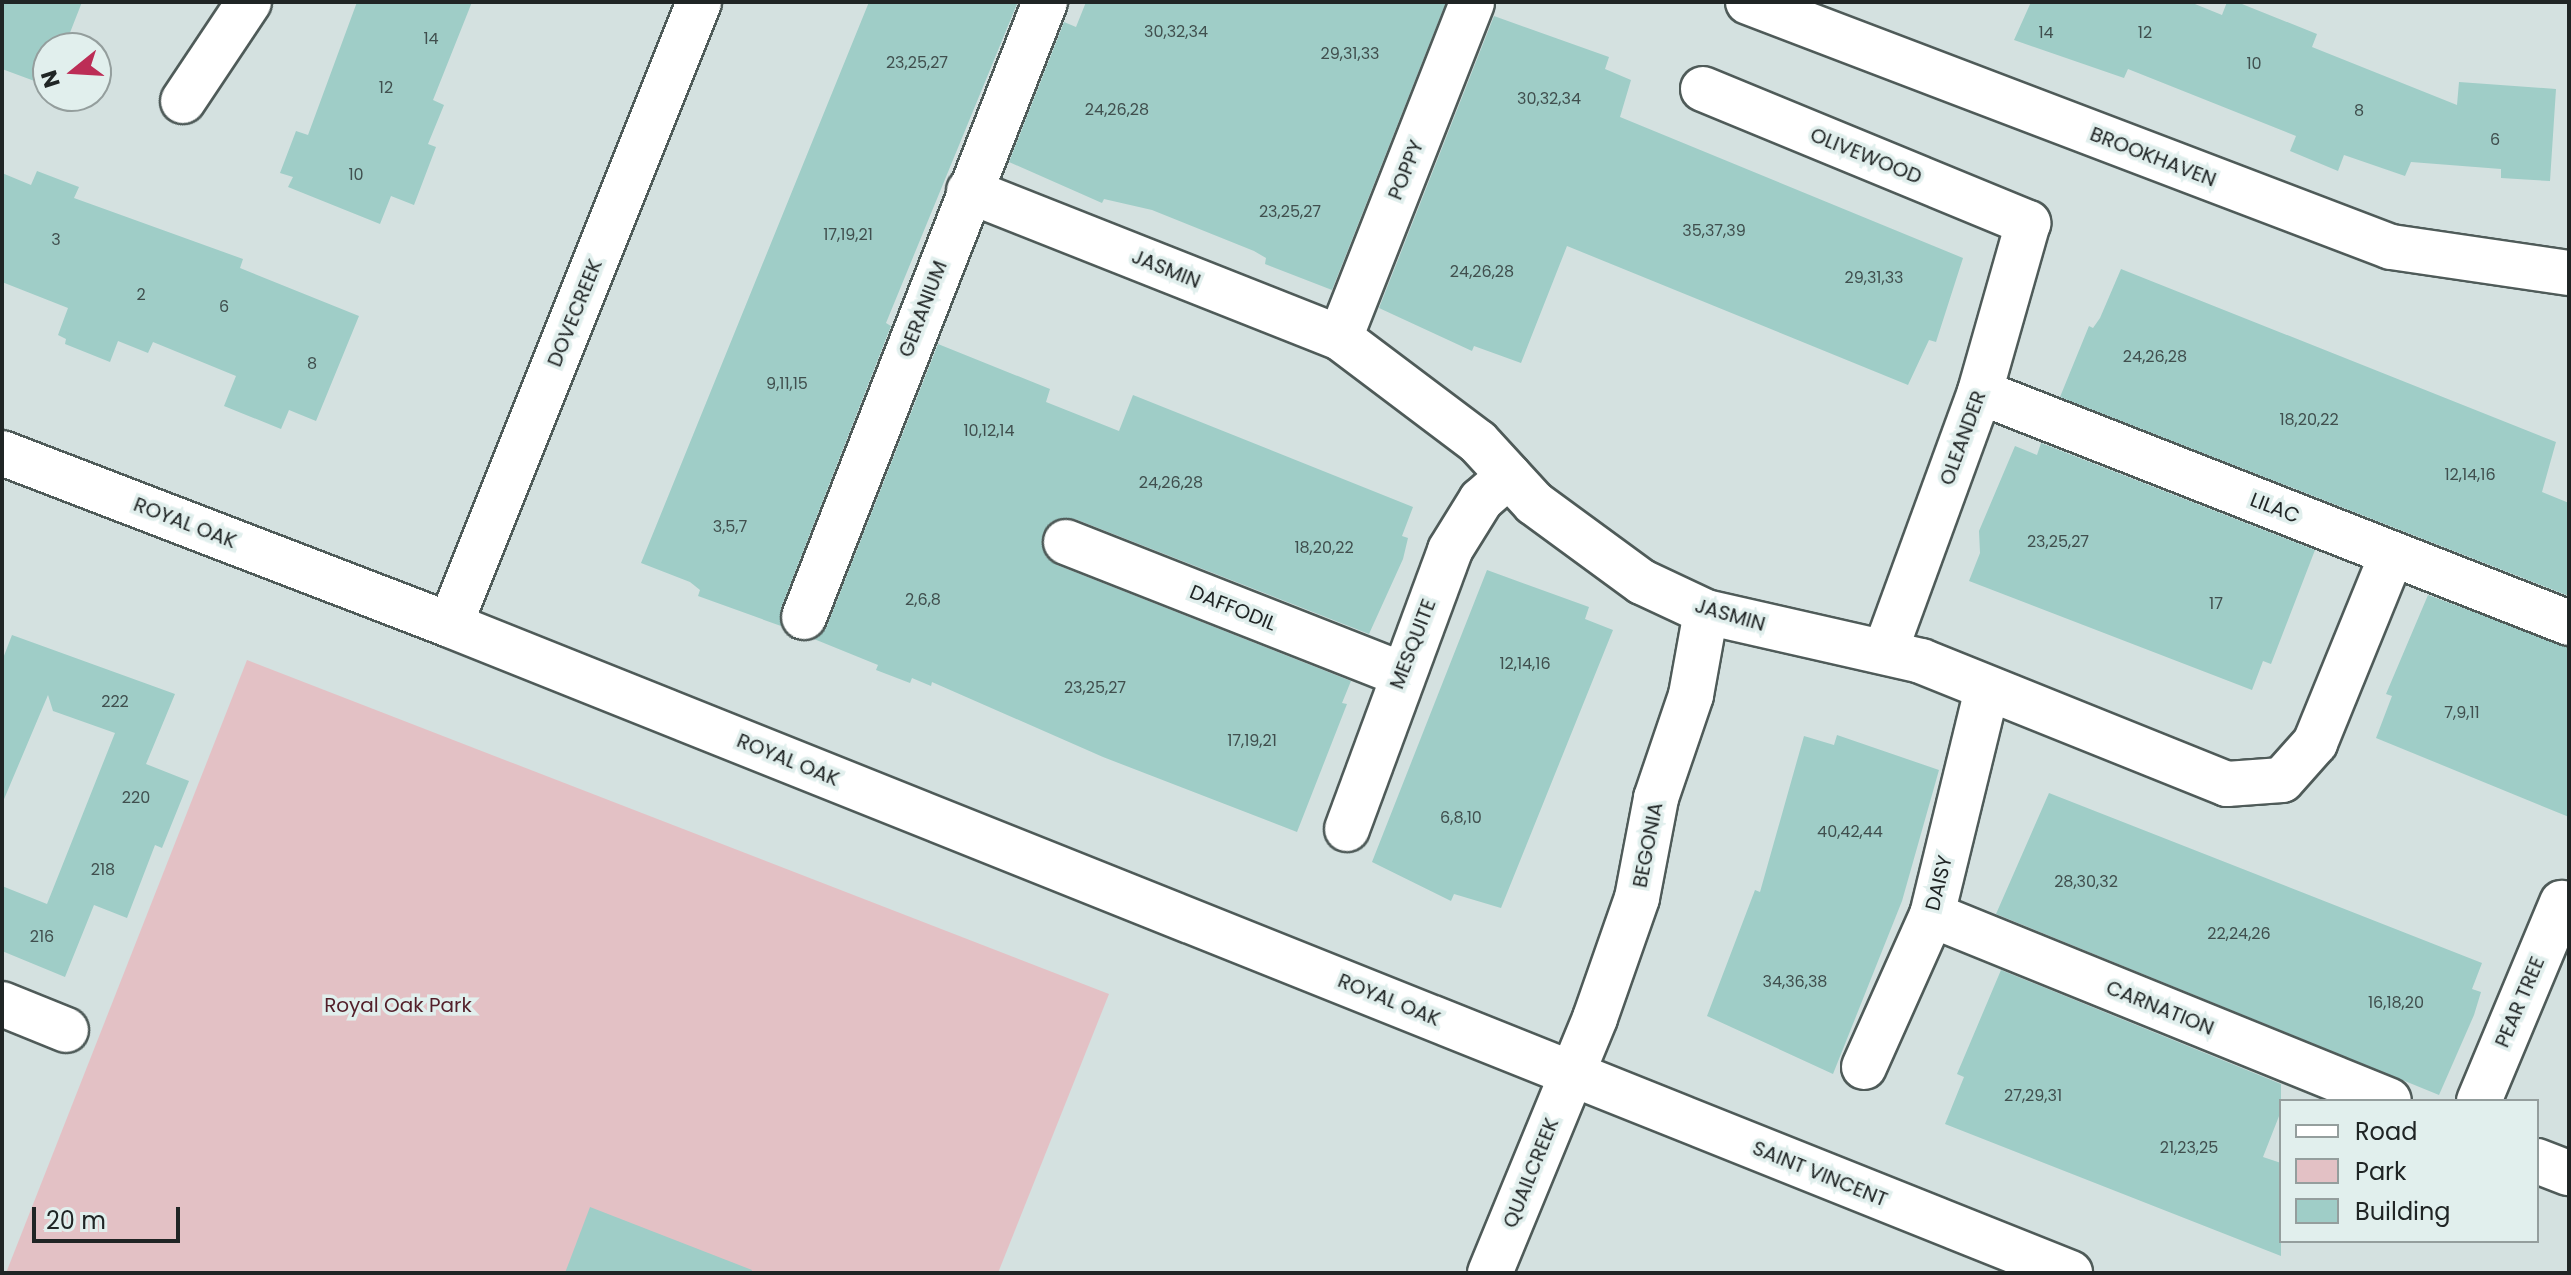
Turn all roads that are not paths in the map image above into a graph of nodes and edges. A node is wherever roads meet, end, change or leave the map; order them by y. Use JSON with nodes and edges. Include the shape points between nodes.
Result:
{"nodes":[{"id":1,"x":249,"y":2,"type":"edge"},
{"id":2,"x":699,"y":2,"type":"edge"},
{"id":3,"x":1045,"y":2,"type":"edge"},
{"id":4,"x":1748,"y":2,"type":"edge"},
{"id":5,"x":1472,"y":3,"type":"edge"},
{"id":6,"x":1703,"y":89,"type":"dead end"},
{"id":7,"x":183,"y":101,"type":"dead end"},
{"id":8,"x":969,"y":191,"type":"junction"},
{"id":9,"x":2028,"y":223,"type":"joint"},
{"id":10,"x":2569,"y":273,"type":"edge"},
{"id":11,"x":1340,"y":338,"type":"junction"},
{"id":12,"x":1980,"y":392,"type":"junction"},
{"id":13,"x":2,"y":453,"type":"edge"},
{"id":14,"x":1509,"y":476,"type":"junction"},
{"id":15,"x":1066,"y":542,"type":"dead end"},
{"id":16,"x":2392,"y":554,"type":"junction"},
{"id":17,"x":1706,"y":612,"type":"junction"},
{"id":18,"x":804,"y":617,"type":"dead end"},
{"id":19,"x":2569,"y":623,"type":"edge"},
{"id":20,"x":450,"y":625,"type":"junction"},
{"id":21,"x":1886,"y":649,"type":"junction"},
{"id":22,"x":1401,"y":674,"type":"junction"},
{"id":23,"x":1987,"y":690,"type":"junction"},
{"id":24,"x":1347,"y":829,"type":"dead end"},
{"id":25,"x":2562,"y":903,"type":"dead end"},
{"id":26,"x":1932,"y":915,"type":"junction"},
{"id":27,"x":2,"y":1004,"type":"edge"},
{"id":28,"x":66,"y":1030,"type":"dead end"},
{"id":29,"x":1864,"y":1067,"type":"dead end"},
{"id":30,"x":1571,"y":1073,"type":"junction"},
{"id":31,"x":2384,"y":1099,"type":"edge"},
{"id":32,"x":2480,"y":1099,"type":"edge"},
{"id":33,"x":2539,"y":1162,"type":"edge"},
{"id":34,"x":2569,"y":1173,"type":"edge"},
{"id":35,"x":1490,"y":1273,"type":"edge"},
{"id":36,"x":2070,"y":1273,"type":"edge"}],
"edges":[{"from":1,"to":7,"type":"street"},
{"from":2,"to":20,"type":"street","name":"DOVECREEK"},
{"from":3,"to":8,"type":"street","name":"GERANIUM"},
{"from":4,"to":10,"type":"street","name":"BROOKHAVEN","via":[[2391,247]]},
{"from":5,"to":11,"type":"street","name":"POPPY"},
{"from":6,"to":9,"type":"street","name":"OLIVEWOOD"},
{"from":8,"to":11,"type":"street","name":"JASMIN"},
{"from":8,"to":18,"type":"street","name":"GERANIUM"},
{"from":9,"to":12,"type":"street","name":"OLEANDER"},
{"from":11,"to":14,"type":"street","name":"JASMIN","via":[[1478,442]]},
{"from":12,"to":16,"type":"street","name":"LILAC"},
{"from":12,"to":21,"type":"street","name":"OLEANDER"},
{"from":13,"to":20,"type":"street","name":"ROYAL OAK"},
{"from":14,"to":17,"type":"street","name":"JASMIN","via":[[1588,545],[1642,582]]},
{"from":14,"to":22,"type":"street","name":"MESQUITE","via":[[1481,500],[1450,550]]},
{"from":15,"to":22,"type":"street","name":"DAFFODIL"},
{"from":16,"to":19,"type":"street","name":"LILAC"},
{"from":16,"to":23,"type":"street","name":"JASMIN","via":[[2315,743],[2282,780],[2227,784]]},
{"from":17,"to":21,"type":"street","name":"JASMIN"},
{"from":17,"to":30,"type":"street","name":"BEGONIA","via":[[1691,695],[1656,798],[1637,898]]},
{"from":20,"to":30,"type":"street","name":"ROYAL OAK"},
{"from":21,"to":23,"type":"street","name":"JASMIN"},
{"from":22,"to":24,"type":"street","name":"MESQUITE"},
{"from":23,"to":26,"type":"street","name":"DAISY"},
{"from":25,"to":32,"type":"street","name":"PEAR TREE"},
{"from":26,"to":29,"type":"street","name":"DAISY"},
{"from":26,"to":31,"type":"street","name":"CARNATION"},
{"from":27,"to":28,"type":"street"},
{"from":30,"to":35,"type":"street","name":"QUAILCREEK"},
{"from":30,"to":36,"type":"street","name":"SAINT VINCENT"},
{"from":33,"to":34,"type":"street"}]}
